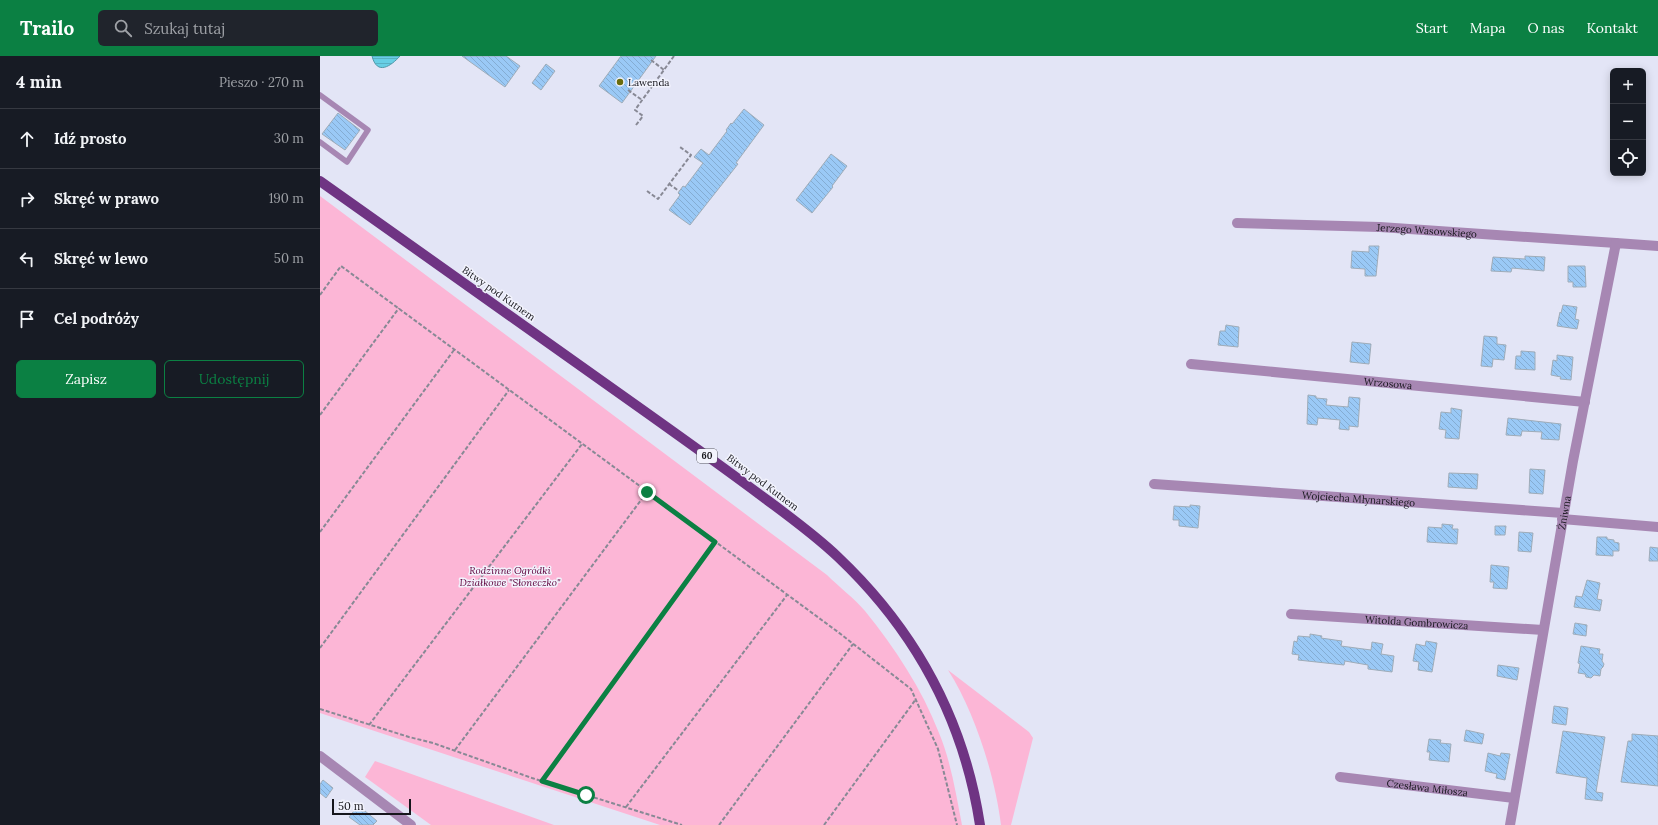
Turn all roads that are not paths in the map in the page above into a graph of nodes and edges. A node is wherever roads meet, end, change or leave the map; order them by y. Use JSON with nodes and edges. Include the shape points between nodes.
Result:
{"nodes":[{"id":1,"x":320,"y":95,"type":"edge"},
{"id":2,"x":320,"y":142,"type":"edge"},
{"id":3,"x":320,"y":181,"type":"edge"},
{"id":4,"x":1237,"y":223,"type":"dead end"},
{"id":5,"x":1616,"y":243,"type":"junction"},
{"id":6,"x":1658,"y":246,"type":"edge"},
{"id":7,"x":1191,"y":364,"type":"dead end"},
{"id":8,"x":1585,"y":402,"type":"junction"},
{"id":9,"x":1154,"y":484,"type":"dead end"},
{"id":10,"x":1563,"y":516,"type":"junction"},
{"id":11,"x":1658,"y":527,"type":"edge"},
{"id":12,"x":1291,"y":614,"type":"dead end"},
{"id":13,"x":1543,"y":630,"type":"junction"},
{"id":14,"x":320,"y":756,"type":"edge"},
{"id":15,"x":1340,"y":778,"type":"dead end"},
{"id":16,"x":1514,"y":798,"type":"junction"},
{"id":17,"x":411,"y":825,"type":"edge"},
{"id":18,"x":980,"y":825,"type":"edge"},
{"id":19,"x":1510,"y":825,"type":"edge"}],
"edges":[{"from":1,"to":2,"type":"lane","via":[[368,130],[347,162]]},
{"from":3,"to":18,"type":"main road","name":"Bitwy pod Kutnem","number":"60","via":[[738,478],[837,556],[900,628],[938,688],[964,751],[977,800]]},
{"from":4,"to":5,"type":"street","name":"Jerzego Wasowskiego","via":[[1380,227]]},
{"from":5,"to":6,"type":"street"},
{"from":5,"to":8,"type":"street","name":"Żniwna"},
{"from":7,"to":8,"type":"street","name":"Wrzosowa"},
{"from":8,"to":10,"type":"street","name":"Żniwna"},
{"from":9,"to":10,"type":"street","name":"Wojciecha Młynarskiego"},
{"from":10,"to":11,"type":"street","name":"Wojciecha Młynarskiego"},
{"from":10,"to":13,"type":"street","name":"Żniwna"},
{"from":12,"to":13,"type":"street","name":"Witolda Gombrowicza"},
{"from":13,"to":16,"type":"street","name":"Żniwna"},
{"from":14,"to":17,"type":"street"},
{"from":15,"to":16,"type":"street","name":"Czesława Miłosza"},
{"from":16,"to":19,"type":"street","name":"Żniwna"}]}
